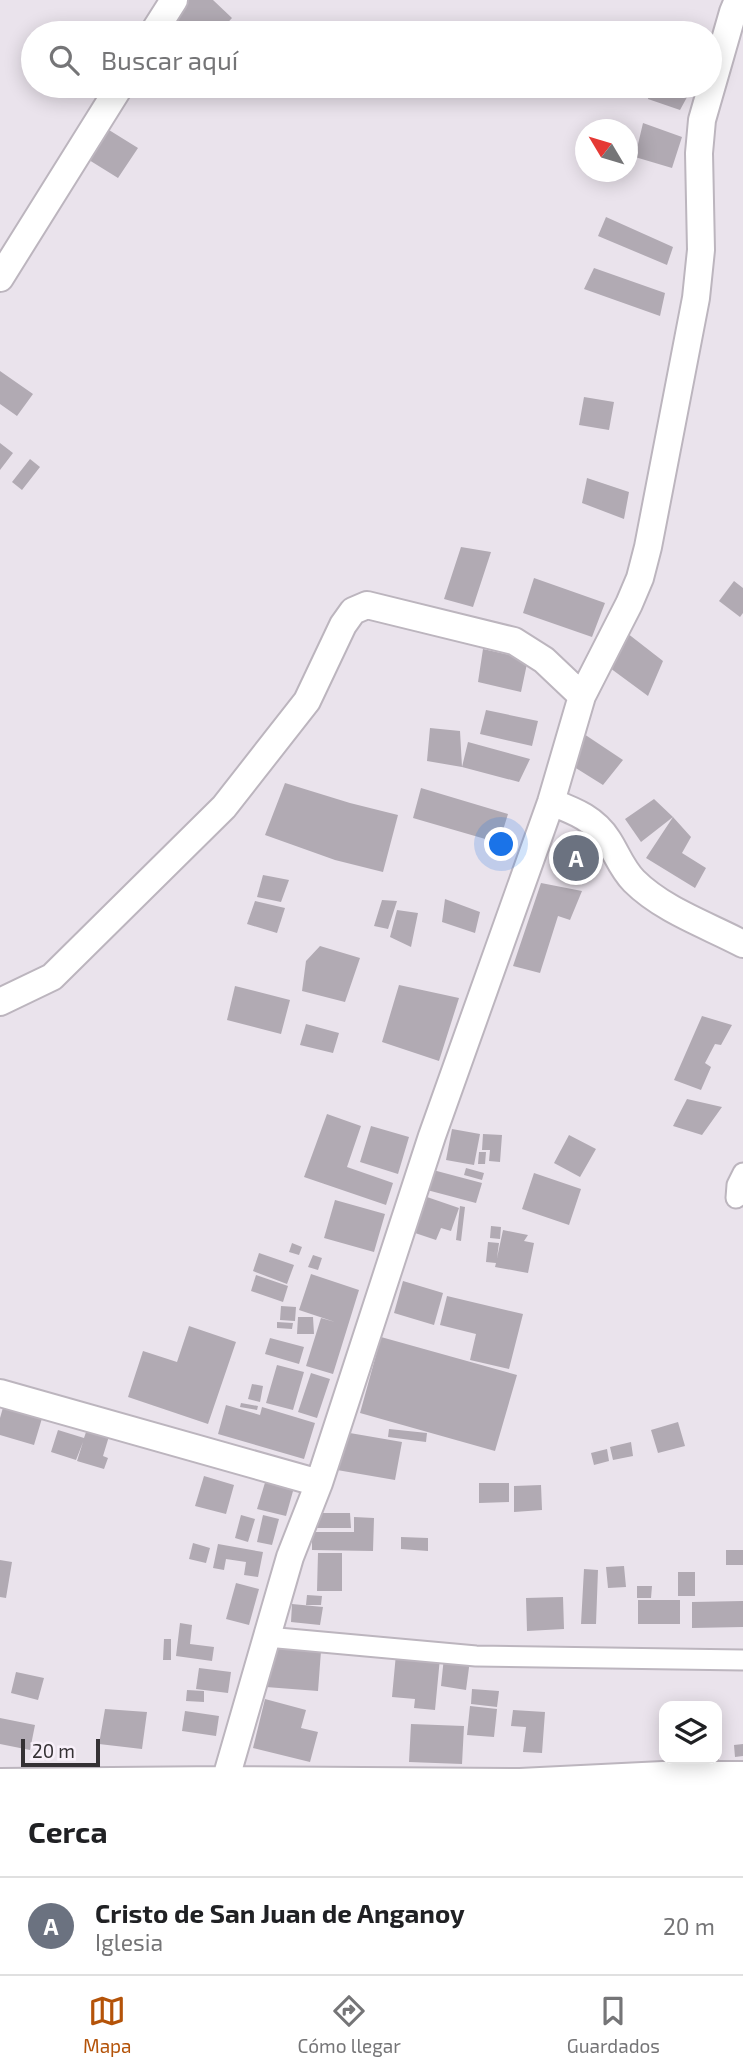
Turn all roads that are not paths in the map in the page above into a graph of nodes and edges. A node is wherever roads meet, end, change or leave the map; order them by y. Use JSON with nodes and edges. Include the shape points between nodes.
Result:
{"nodes":[{"id":1,"x":174,"y":0,"type":"edge"},
{"id":2,"x":738,"y":0,"type":"edge"},
{"id":3,"x":161,"y":21,"type":"edge"},
{"id":4,"x":722,"y":50,"type":"edge"},
{"id":5,"x":112,"y":98,"type":"edge"},
{"id":6,"x":708,"y":98,"type":"edge"},
{"id":7,"x":0,"y":278,"type":"edge"},
{"id":8,"x":582,"y":695,"type":"junction"},
{"id":9,"x":551,"y":802,"type":"junction"},
{"id":10,"x":743,"y":944,"type":"edge"},
{"id":11,"x":0,"y":1002,"type":"edge"},
{"id":12,"x":743,"y":1173,"type":"edge"},
{"id":13,"x":736,"y":1198,"type":"dead end"},
{"id":14,"x":0,"y":1392,"type":"edge"},
{"id":15,"x":319,"y":1483,"type":"junction"},
{"id":16,"x":267,"y":1637,"type":"junction"},
{"id":17,"x":743,"y":1660,"type":"edge"},
{"id":18,"x":743,"y":1775,"type":"edge"},
{"id":19,"x":0,"y":1782,"type":"edge"},
{"id":20,"x":224,"y":1782,"type":"edge"}],
"edges":[{"from":1,"to":3,"type":"street"},
{"from":2,"to":4,"type":"street"},
{"from":5,"to":7,"type":"street"},
{"from":6,"to":8,"type":"street","via":[[699,153],[701,250],[695,298],[648,547],[629,604]]},
{"from":8,"to":9,"type":"street"},
{"from":8,"to":11,"type":"street","via":[[544,660],[514,641],[367,605],[353,611],[307,701],[224,807],[52,977]]},
{"from":9,"to":10,"type":"street","via":[[598,825],[620,864],[650,895]]},
{"from":9,"to":15,"type":"street","via":[[432,1136]]},
{"from":12,"to":13,"type":"street"},
{"from":14,"to":15,"type":"street"},
{"from":15,"to":16,"type":"street","via":[[290,1557]]},
{"from":16,"to":17,"type":"street","via":[[476,1656]]},
{"from":16,"to":20,"type":"street"},
{"from":18,"to":20,"type":"street","via":[[520,1782]]},
{"from":19,"to":20,"type":"street"}]}
